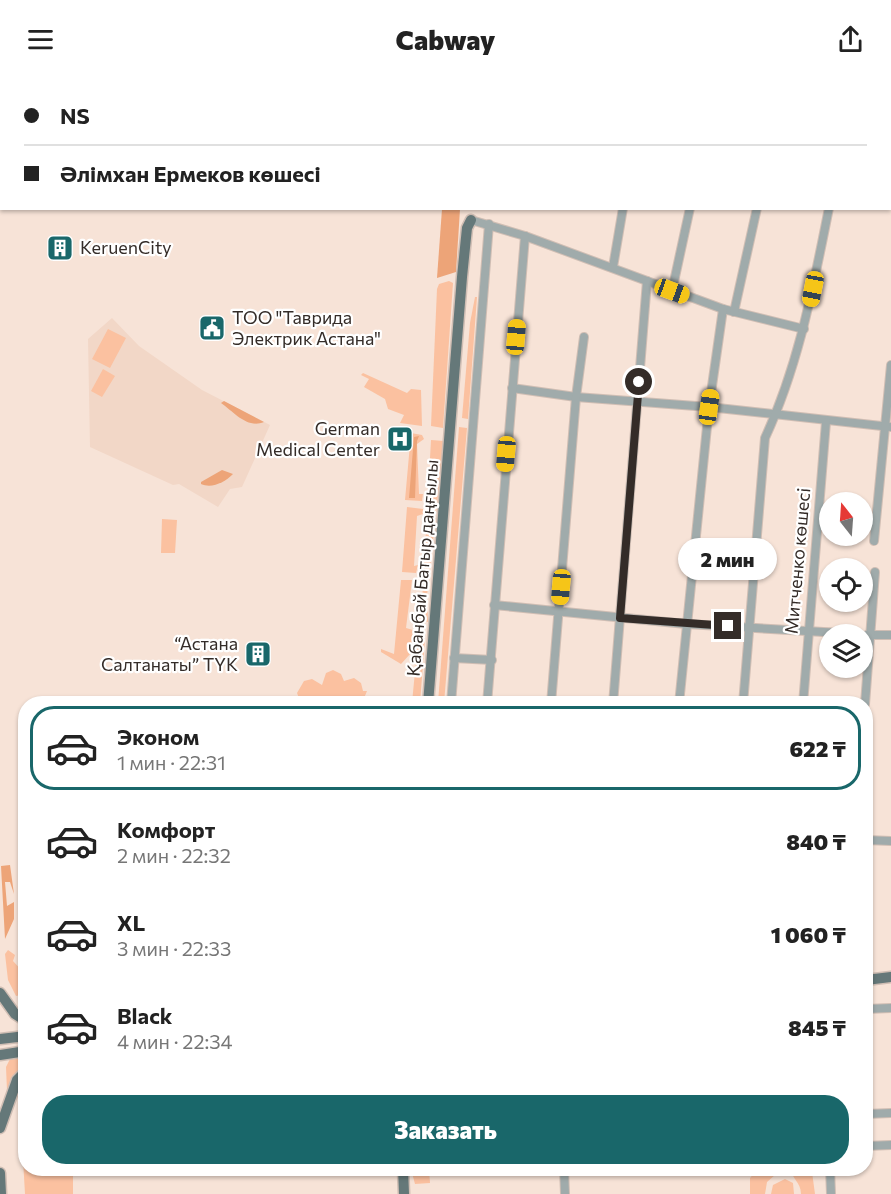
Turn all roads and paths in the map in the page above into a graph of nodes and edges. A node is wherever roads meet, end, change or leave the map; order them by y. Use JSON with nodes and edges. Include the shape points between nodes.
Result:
{"nodes":[{"id":1,"x":623,"y":210,"type":"edge"},
{"id":2,"x":690,"y":210,"type":"edge"},
{"id":3,"x":758,"y":210,"type":"edge"},
{"id":4,"x":829,"y":210,"type":"edge"},
{"id":5,"x":472,"y":214,"type":"edge"},
{"id":6,"x":489,"y":224,"type":"junction"},
{"id":7,"x":525,"y":236,"type":"junction"},
{"id":8,"x":613,"y":267,"type":"junction"},
{"id":9,"x":647,"y":281,"type":"junction"},
{"id":10,"x":672,"y":291,"type":"junction"},
{"id":11,"x":723,"y":309,"type":"junction"},
{"id":12,"x":734,"y":312,"type":"junction"},
{"id":13,"x":804,"y":330,"type":"junction"},
{"id":14,"x":584,"y":337,"type":"dead end"},
{"id":15,"x":891,"y":366,"type":"edge"},
{"id":16,"x":512,"y":388,"type":"junction"},
{"id":17,"x":576,"y":397,"type":"junction"},
{"id":18,"x":637,"y":402,"type":"junction"},
{"id":19,"x":709,"y":407,"type":"junction"},
{"id":20,"x":777,"y":414,"type":"junction"},
{"id":21,"x":826,"y":422,"type":"junction"},
{"id":22,"x":888,"y":427,"type":"edge"},
{"id":23,"x":874,"y":541,"type":"dead end"},
{"id":24,"x":875,"y":572,"type":"dead end"},
{"id":25,"x":494,"y":605,"type":"junction"},
{"id":26,"x":559,"y":611,"type":"junction"},
{"id":27,"x":620,"y":618,"type":"junction"},
{"id":28,"x":686,"y":624,"type":"junction"},
{"id":29,"x":866,"y":624,"type":"edge"},
{"id":30,"x":748,"y":627,"type":"junction"},
{"id":31,"x":809,"y":632,"type":"junction"},
{"id":32,"x":819,"y":633,"type":"edge"},
{"id":33,"x":873,"y":635,"type":"edge"},
{"id":34,"x":891,"y":636,"type":"edge"},
{"id":35,"x":454,"y":657,"type":"junction"},
{"id":36,"x":492,"y":660,"type":"junction"},
{"id":37,"x":865,"y":678,"type":"edge"},
{"id":38,"x":429,"y":696,"type":"edge"},
{"id":39,"x":451,"y":696,"type":"edge"},
{"id":40,"x":488,"y":696,"type":"edge"},
{"id":41,"x":552,"y":696,"type":"edge"},
{"id":42,"x":615,"y":696,"type":"edge"},
{"id":43,"x":680,"y":696,"type":"edge"},
{"id":44,"x":744,"y":696,"type":"edge"},
{"id":45,"x":804,"y":696,"type":"edge"},
{"id":46,"x":865,"y":696,"type":"edge"},
{"id":47,"x":873,"y":840,"type":"edge"},
{"id":48,"x":891,"y":841,"type":"edge"},
{"id":49,"x":891,"y":971,"type":"edge"},
{"id":50,"x":873,"y":972,"type":"edge"},
{"id":51,"x":891,"y":979,"type":"edge"},
{"id":52,"x":873,"y":980,"type":"edge"},
{"id":53,"x":0,"y":993,"type":"edge"},
{"id":54,"x":891,"y":1008,"type":"edge"},
{"id":55,"x":873,"y":1009,"type":"edge"},
{"id":56,"x":18,"y":1016,"type":"edge"},
{"id":57,"x":18,"y":1037,"type":"edge"},
{"id":58,"x":0,"y":1039,"type":"edge"},
{"id":59,"x":18,"y":1052,"type":"edge"},
{"id":60,"x":0,"y":1055,"type":"edge"},
{"id":61,"x":18,"y":1079,"type":"edge"},
{"id":62,"x":891,"y":1113,"type":"edge"},
{"id":63,"x":873,"y":1114,"type":"edge"},
{"id":64,"x":0,"y":1128,"type":"edge"},
{"id":65,"x":891,"y":1144,"type":"edge"},
{"id":66,"x":873,"y":1145,"type":"edge"},
{"id":67,"x":0,"y":1173,"type":"edge"},
{"id":68,"x":403,"y":1176,"type":"edge"},
{"id":69,"x":564,"y":1176,"type":"edge"},
{"id":70,"x":830,"y":1176,"type":"edge"},
{"id":71,"x":1,"y":1194,"type":"edge"},
{"id":72,"x":404,"y":1194,"type":"edge"},
{"id":73,"x":565,"y":1194,"type":"edge"},
{"id":74,"x":831,"y":1194,"type":"edge"}],
"edges":[{"from":1,"to":8,"type":"street"},
{"from":2,"to":10,"type":"street"},
{"from":3,"to":12,"type":"street"},
{"from":4,"to":13,"type":"street"},
{"from":5,"to":6,"type":"street"},
{"from":5,"to":38,"type":"main road","name":"Қабанбай Батыр даңғылы","via":[[466,228],[449,417]]},
{"from":6,"to":7,"type":"street"},
{"from":6,"to":35,"type":"street"},
{"from":7,"to":8,"type":"street"},
{"from":7,"to":16,"type":"street"},
{"from":8,"to":9,"type":"street"},
{"from":9,"to":10,"type":"street"},
{"from":9,"to":18,"type":"street"},
{"from":10,"to":11,"type":"street"},
{"from":11,"to":12,"type":"street"},
{"from":11,"to":19,"type":"street"},
{"from":12,"to":13,"type":"street"},
{"from":13,"to":20,"type":"street"},
{"from":14,"to":17,"type":"street"},
{"from":15,"to":22,"type":"street"},
{"from":16,"to":17,"type":"street"},
{"from":16,"to":25,"type":"street"},
{"from":17,"to":18,"type":"street"},
{"from":17,"to":26,"type":"street"},
{"from":18,"to":19,"type":"street"},
{"from":18,"to":27,"type":"street"},
{"from":19,"to":20,"type":"street"},
{"from":19,"to":28,"type":"street"},
{"from":20,"to":21,"type":"street"},
{"from":20,"to":30,"type":"street","via":[[765,438]]},
{"from":21,"to":22,"type":"street"},
{"from":21,"to":31,"type":"street","name":"Митченко көшесі"},
{"from":22,"to":23,"type":"street"},
{"from":24,"to":29,"type":"street"},
{"from":25,"to":26,"type":"street"},
{"from":25,"to":36,"type":"street"},
{"from":26,"to":27,"type":"street"},
{"from":26,"to":41,"type":"street"},
{"from":27,"to":28,"type":"street"},
{"from":27,"to":42,"type":"street"},
{"from":28,"to":30,"type":"street"},
{"from":28,"to":43,"type":"street"},
{"from":30,"to":31,"type":"street"},
{"from":30,"to":44,"type":"street"},
{"from":31,"to":32,"type":"street"},
{"from":31,"to":45,"type":"street","name":"Митченко көшесі"},
{"from":33,"to":34,"type":"street"},
{"from":35,"to":36,"type":"street"},
{"from":35,"to":39,"type":"street"},
{"from":36,"to":40,"type":"street"},
{"from":37,"to":46,"type":"street"},
{"from":47,"to":48,"type":"street"},
{"from":49,"to":50,"type":"main road"},
{"from":51,"to":52,"type":"main road"},
{"from":53,"to":56,"type":"main road"},
{"from":54,"to":55,"type":"street"},
{"from":57,"to":58,"type":"main road"},
{"from":59,"to":60,"type":"main road"},
{"from":61,"to":64,"type":"main road"},
{"from":62,"to":63,"type":"street"},
{"from":65,"to":66,"type":"street"},
{"from":67,"to":71,"type":"main road"},
{"from":68,"to":72,"type":"main road"},
{"from":69,"to":73,"type":"street"},
{"from":70,"to":74,"type":"street"}]}
